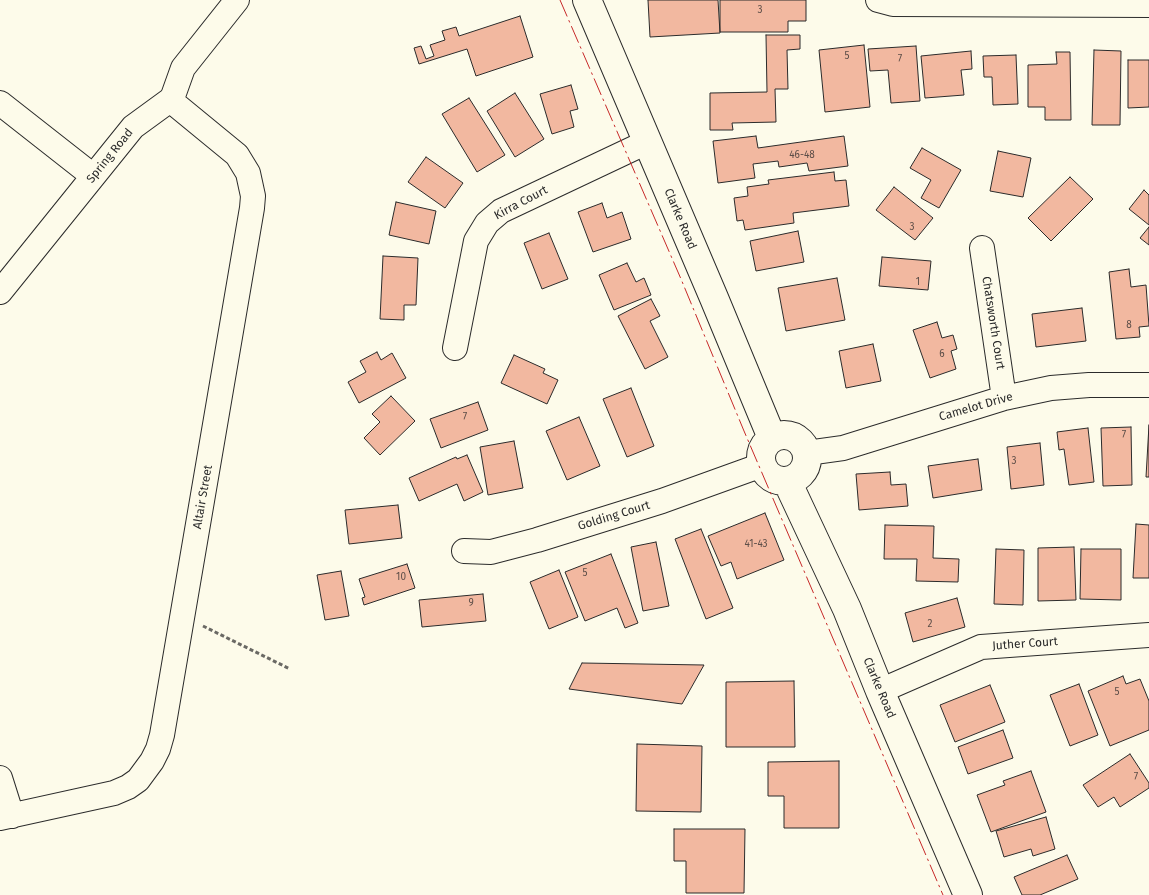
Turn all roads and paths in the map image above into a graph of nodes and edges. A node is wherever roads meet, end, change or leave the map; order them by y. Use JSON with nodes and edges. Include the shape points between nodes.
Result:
{"nodes":[{"id":1,"x":237,"y":0,"type":"edge"},
{"id":2,"x":587,"y":0,"type":"edge"},
{"id":3,"x":878,"y":0,"type":"edge"},
{"id":4,"x":1149,"y":5,"type":"edge"},
{"id":5,"x":170,"y":100,"type":"junction"},
{"id":6,"x":0,"y":103,"type":"edge"},
{"id":7,"x":647,"y":142,"type":"junction"},
{"id":8,"x":94,"y":176,"type":"junction"},
{"id":9,"x":982,"y":248,"type":"dead end"},
{"id":10,"x":0,"y":292,"type":"edge"},
{"id":11,"x":454,"y":348,"type":"dead end"},
{"id":12,"x":1149,"y":384,"type":"edge"},
{"id":13,"x":1004,"y":398,"type":"junction"},
{"id":14,"x":772,"y":438,"type":"junction"},
{"id":15,"x":808,"y":453,"type":"junction"},
{"id":16,"x":762,"y":465,"type":"junction"},
{"id":17,"x":787,"y":481,"type":"junction"},
{"id":18,"x":464,"y":551,"type":"dead end"},
{"id":19,"x":182,"y":616,"type":"junction"},
{"id":20,"x":1149,"y":635,"type":"edge"},
{"id":21,"x":290,"y":669,"type":"dead end"},
{"id":22,"x":880,"y":692,"type":"junction"},
{"id":23,"x":0,"y":778,"type":"edge"},
{"id":24,"x":6,"y":817,"type":"edge"},
{"id":25,"x":968,"y":895,"type":"edge"}],
"edges":[{"from":1,"to":5,"type":"street","name":"Spring Road","via":[[183,68]]},
{"from":2,"to":7,"type":"main road","name":"Clarke Road"},
{"from":3,"to":4,"type":"street","via":[[893,4]]},
{"from":5,"to":8,"type":"street","name":"Spring Road","via":[[133,128]]},
{"from":5,"to":19,"type":"street","name":"Altair Street","via":[[237,155],[248,173],[253,196]]},
{"from":6,"to":8,"type":"street"},
{"from":7,"to":11,"type":"street","name":"Kirra Court","via":[[501,211],[487,223],[474,248]]},
{"from":7,"to":14,"type":"main road","name":"Clarke Road"},
{"from":8,"to":10,"type":"street","name":"Spring Road"},
{"from":9,"to":13,"type":"street","name":"Chatsworth Court"},
{"from":12,"to":13,"type":"street","name":"Camelot Drive","via":[[1051,388]]},
{"from":13,"to":15,"type":"street","name":"Camelot Drive","via":[[843,448]]},
{"from":14,"to":15,"type":"main road","via":[[794,436]]},
{"from":14,"to":16,"type":"main road","via":[[762,450]]},
{"from":15,"to":17,"type":"main road","via":[[806,468],[795,479]]},
{"from":16,"to":17,"type":"main road","via":[[772,478]]},
{"from":16,"to":18,"type":"street","name":"Golding Court","via":[[662,501],[537,540],[491,552]]},
{"from":17,"to":22,"type":"main road","name":"Clarke Road","via":[[847,609]]},
{"from":19,"to":21,"type":"path"},
{"from":19,"to":24,"type":"street","name":"Altair Street","via":[[162,735],[146,771],[128,787],[114,792]]},
{"from":20,"to":22,"type":"street","name":"Juther Court","via":[[981,648]]},
{"from":22,"to":25,"type":"main road","name":"Clarke Road"},
{"from":23,"to":24,"type":"street"}]}
